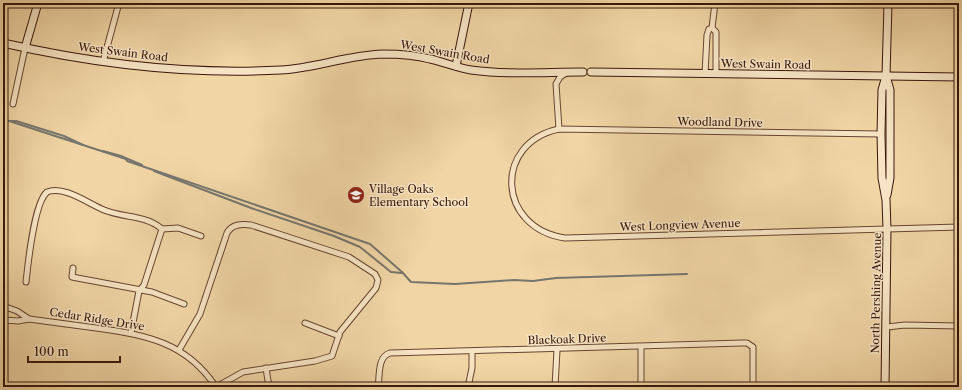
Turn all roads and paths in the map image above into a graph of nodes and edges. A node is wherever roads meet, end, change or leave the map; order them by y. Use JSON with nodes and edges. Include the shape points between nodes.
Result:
{"nodes":[{"id":1,"x":38,"y":3,"type":"edge"},
{"id":2,"x":119,"y":3,"type":"edge"},
{"id":3,"x":469,"y":3,"type":"edge"},
{"id":4,"x":715,"y":3,"type":"edge"},
{"id":5,"x":888,"y":3,"type":"edge"},
{"id":6,"x":712,"y":28,"type":"junction"},
{"id":7,"x":3,"y":43,"type":"edge"},
{"id":8,"x":25,"y":48,"type":"junction"},
{"id":9,"x":103,"y":62,"type":"junction"},
{"id":10,"x":456,"y":66,"type":"junction"},
{"id":11,"x":568,"y":72,"type":"junction"},
{"id":12,"x":583,"y":72,"type":"joint"},
{"id":13,"x":591,"y":72,"type":"joint"},
{"id":14,"x":705,"y":74,"type":"junction"},
{"id":15,"x":716,"y":74,"type":"junction"},
{"id":16,"x":886,"y":76,"type":"junction"},
{"id":17,"x":959,"y":77,"type":"edge"},
{"id":18,"x":13,"y":104,"type":"dead end"},
{"id":19,"x":559,"y":129,"type":"junction"},
{"id":20,"x":881,"y":134,"type":"junction"},
{"id":21,"x":886,"y":200,"type":"junction"},
{"id":22,"x":959,"y":227,"type":"edge"},
{"id":23,"x":162,"y":229,"type":"junction"},
{"id":24,"x":887,"y":229,"type":"junction"},
{"id":25,"x":201,"y":236,"type":"dead end"},
{"id":26,"x":73,"y":268,"type":"dead end"},
{"id":27,"x":26,"y":282,"type":"dead end"},
{"id":28,"x":140,"y":290,"type":"junction"},
{"id":29,"x":184,"y":304,"type":"dead end"},
{"id":30,"x":3,"y":306,"type":"edge"},
{"id":31,"x":29,"y":319,"type":"junction"},
{"id":32,"x":3,"y":320,"type":"edge"},
{"id":33,"x":305,"y":323,"type":"dead end"},
{"id":34,"x":959,"y":326,"type":"edge"},
{"id":35,"x":887,"y":328,"type":"junction"},
{"id":36,"x":131,"y":333,"type":"junction"},
{"id":37,"x":339,"y":336,"type":"junction"},
{"id":38,"x":640,"y":347,"type":"junction"},
{"id":39,"x":179,"y":350,"type":"junction"},
{"id":40,"x":557,"y":350,"type":"junction"},
{"id":41,"x":472,"y":352,"type":"junction"},
{"id":42,"x":266,"y":368,"type":"junction"},
{"id":43,"x":216,"y":387,"type":"edge"},
{"id":44,"x":269,"y":387,"type":"edge"},
{"id":45,"x":378,"y":387,"type":"edge"},
{"id":46,"x":468,"y":387,"type":"edge"},
{"id":47,"x":555,"y":387,"type":"edge"},
{"id":48,"x":642,"y":387,"type":"edge"},
{"id":49,"x":753,"y":387,"type":"edge"},
{"id":50,"x":885,"y":387,"type":"edge"}],
"edges":[{"from":1,"to":8,"type":"street"},
{"from":2,"to":9,"type":"street"},
{"from":3,"to":10,"type":"street"},
{"from":4,"to":6,"type":"street"},
{"from":5,"to":16,"type":"street","name":"North Pershing Avenue"},
{"from":6,"to":14,"type":"street","via":[[708,31]]},
{"from":6,"to":15,"type":"street","via":[[716,32]]},
{"from":7,"to":8,"type":"street","name":"West Swain Road"},
{"from":8,"to":9,"type":"street","name":"West Swain Road"},
{"from":8,"to":18,"type":"street"},
{"from":9,"to":10,"type":"street","name":"West Swain Road","via":[[188,70],[255,71],[309,67],[383,54],[429,58]]},
{"from":10,"to":11,"type":"street","name":"West Swain Road","via":[[484,71]]},
{"from":11,"to":12,"type":"street","name":"West Swain Road"},
{"from":11,"to":19,"type":"street","via":[[560,77],[556,84]]},
{"from":12,"to":13,"type":"street","name":"West Swain Road"},
{"from":13,"to":14,"type":"street","name":"West Swain Road"},
{"from":14,"to":15,"type":"street","name":"West Swain Road"},
{"from":15,"to":16,"type":"street","name":"West Swain Road"},
{"from":16,"to":17,"type":"street","name":"West Swain Road"},
{"from":16,"to":20,"type":"street","name":"North Pershing Avenue","via":[[882,90]]},
{"from":16,"to":21,"type":"street","name":"North Pershing Avenue","via":[[890,90],[890,178]]},
{"from":19,"to":20,"type":"street","name":"Woodland Drive"},
{"from":19,"to":24,"type":"street","name":"West Longview Avenue","via":[[530,143],[515,164],[512,181],[514,198],[522,215],[538,230],[551,236],[565,238]]},
{"from":20,"to":21,"type":"street","name":"North Pershing Avenue","via":[[882,178]]},
{"from":21,"to":24,"type":"street","name":"North Pershing Avenue"},
{"from":22,"to":24,"type":"street","name":"West Longview Avenue"},
{"from":23,"to":25,"type":"street","via":[[178,228]]},
{"from":23,"to":27,"type":"street","via":[[147,220],[104,210],[86,199],[56,190],[47,192],[41,199]]},
{"from":23,"to":28,"type":"street","via":[[144,286]]},
{"from":24,"to":35,"type":"street","name":"North Pershing Avenue"},
{"from":26,"to":28,"type":"street","via":[[72,277]]},
{"from":28,"to":29,"type":"street"},
{"from":28,"to":36,"type":"street"},
{"from":30,"to":31,"type":"street","name":"Cedar Ridge Drive"},
{"from":31,"to":32,"type":"street","name":"Cedar Ridge Drive"},
{"from":31,"to":36,"type":"street","name":"Cedar Ridge Drive"},
{"from":33,"to":37,"type":"street"},
{"from":34,"to":35,"type":"street","via":[[920,324]]},
{"from":35,"to":50,"type":"street","name":"North Pershing Avenue"},
{"from":36,"to":39,"type":"street","name":"Cedar Ridge Drive","via":[[156,339]]},
{"from":37,"to":39,"type":"street","via":[[376,288],[378,280],[375,274],[349,257],[244,224],[230,229],[200,314]]},
{"from":37,"to":42,"type":"street","via":[[332,356]]},
{"from":38,"to":40,"type":"street","name":"Blackoak Drive"},
{"from":38,"to":48,"type":"street"},
{"from":38,"to":49,"type":"street","name":"Blackoak Drive","via":[[742,343],[754,351]]},
{"from":39,"to":43,"type":"street","name":"Cedar Ridge Drive","via":[[202,369]]},
{"from":40,"to":41,"type":"street","name":"Blackoak Drive"},
{"from":40,"to":47,"type":"street"},
{"from":41,"to":45,"type":"street","name":"Blackoak Drive","via":[[390,353],[380,361]]},
{"from":41,"to":46,"type":"street"},
{"from":42,"to":43,"type":"street","via":[[243,372]]},
{"from":42,"to":44,"type":"street"}]}
